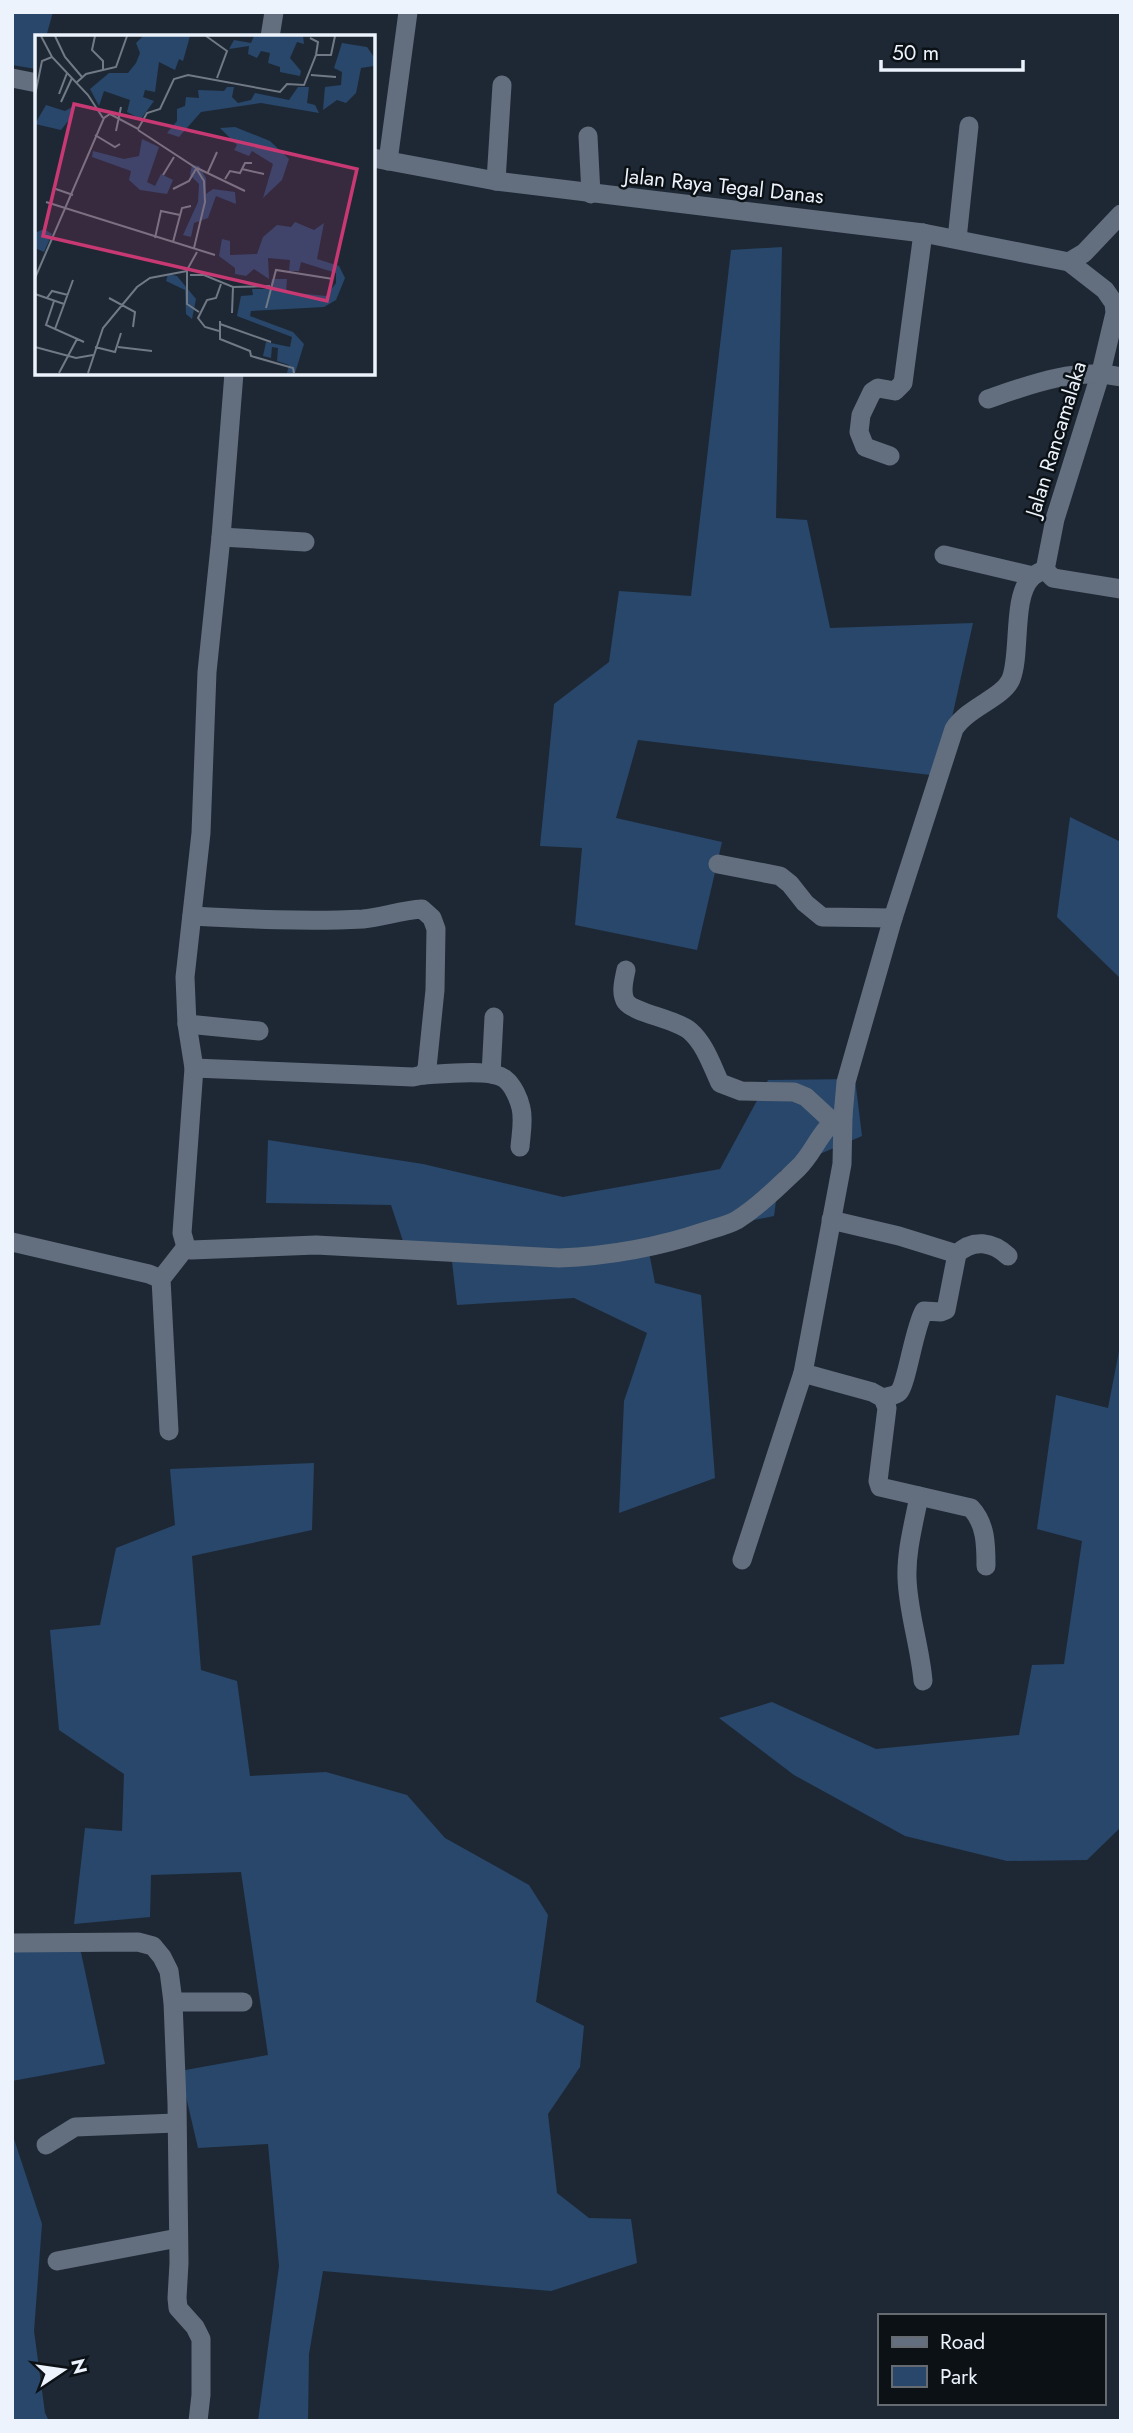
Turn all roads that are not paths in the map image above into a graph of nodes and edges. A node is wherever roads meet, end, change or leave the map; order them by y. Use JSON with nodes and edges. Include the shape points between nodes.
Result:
{"nodes":[{"id":1,"x":274,"y":12,"type":"edge"},
{"id":2,"x":408,"y":12,"type":"edge"},
{"id":3,"x":270,"y":35,"type":"edge"},
{"id":4,"x":12,"y":78,"type":"edge"},
{"id":5,"x":35,"y":83,"type":"edge"},
{"id":6,"x":502,"y":85,"type":"dead end"},
{"id":7,"x":969,"y":126,"type":"dead end"},
{"id":8,"x":588,"y":136,"type":"dead end"},
{"id":9,"x":380,"y":159,"type":"edge"},
{"id":10,"x":496,"y":181,"type":"junction"},
{"id":11,"x":591,"y":194,"type":"junction"},
{"id":12,"x":1121,"y":214,"type":"edge"},
{"id":13,"x":923,"y":233,"type":"junction"},
{"id":14,"x":957,"y":239,"type":"junction"},
{"id":15,"x":1073,"y":265,"type":"junction"},
{"id":16,"x":1112,"y":290,"type":"edge"},
{"id":17,"x":1101,"y":372,"type":"junction"},
{"id":18,"x":234,"y":374,"type":"edge"},
{"id":19,"x":1121,"y":377,"type":"edge"},
{"id":20,"x":988,"y":399,"type":"dead end"},
{"id":21,"x":890,"y":456,"type":"dead end"},
{"id":22,"x":221,"y":537,"type":"junction"},
{"id":23,"x":304,"y":542,"type":"dead end"},
{"id":24,"x":944,"y":555,"type":"dead end"},
{"id":25,"x":1039,"y":573,"type":"junction"},
{"id":26,"x":1121,"y":589,"type":"edge"},
{"id":27,"x":718,"y":864,"type":"dead end"},
{"id":28,"x":191,"y":916,"type":"junction"},
{"id":29,"x":893,"y":918,"type":"junction"},
{"id":30,"x":626,"y":970,"type":"dead end"},
{"id":31,"x":494,"y":1017,"type":"dead end"},
{"id":32,"x":187,"y":1024,"type":"junction"},
{"id":33,"x":259,"y":1031,"type":"dead end"},
{"id":34,"x":194,"y":1068,"type":"junction"},
{"id":35,"x":423,"y":1074,"type":"junction"},
{"id":36,"x":491,"y":1074,"type":"junction"},
{"id":37,"x":837,"y":1118,"type":"junction"},
{"id":38,"x":520,"y":1147,"type":"dead end"},
{"id":39,"x":831,"y":1220,"type":"junction"},
{"id":40,"x":12,"y":1242,"type":"edge"},
{"id":41,"x":186,"y":1247,"type":"junction"},
{"id":42,"x":957,"y":1254,"type":"junction"},
{"id":43,"x":1008,"y":1256,"type":"dead end"},
{"id":44,"x":161,"y":1279,"type":"junction"},
{"id":45,"x":803,"y":1373,"type":"junction"},
{"id":46,"x":883,"y":1398,"type":"junction"},
{"id":47,"x":169,"y":1431,"type":"dead end"},
{"id":48,"x":919,"y":1496,"type":"junction"},
{"id":49,"x":742,"y":1560,"type":"dead end"},
{"id":50,"x":986,"y":1566,"type":"dead end"},
{"id":51,"x":923,"y":1681,"type":"dead end"},
{"id":52,"x":14,"y":1938,"type":"edge"},
{"id":53,"x":173,"y":2002,"type":"junction"},
{"id":54,"x":243,"y":2002,"type":"dead end"},
{"id":55,"x":176,"y":2123,"type":"junction"},
{"id":56,"x":46,"y":2145,"type":"dead end"},
{"id":57,"x":178,"y":2238,"type":"junction"},
{"id":58,"x":58,"y":2261,"type":"dead end"},
{"id":59,"x":198,"y":2421,"type":"edge"}],
"edges":[{"from":1,"to":3,"type":"street"},
{"from":2,"to":9,"type":"street"},
{"from":4,"to":5,"type":"street"},
{"from":6,"to":10,"type":"street"},
{"from":7,"to":14,"type":"street"},
{"from":8,"to":11,"type":"street"},
{"from":9,"to":10,"type":"street","name":"Jalan Raya Tegal Danas"},
{"from":10,"to":11,"type":"street","name":"Jalan Raya Tegal Danas"},
{"from":11,"to":13,"type":"street","name":"Jalan Raya Tegal Danas"},
{"from":12,"to":15,"type":"street"},
{"from":13,"to":14,"type":"street","name":"Jalan Raya Tegal Danas"},
{"from":13,"to":21,"type":"street","via":[[903,383],[895,391],[872,391],[861,415],[859,432],[866,447]]},
{"from":14,"to":15,"type":"street","name":"Jalan Raya Tegal Danas"},
{"from":15,"to":16,"type":"street","name":"Jalan Rancamalaka"},
{"from":16,"to":17,"type":"street","name":"Jalan Rancamalaka","via":[[1114,324]]},
{"from":17,"to":19,"type":"street"},
{"from":17,"to":20,"type":"street","via":[[1031,384]]},
{"from":17,"to":25,"type":"street","name":"Jalan Rancamalaka"},
{"from":18,"to":22,"type":"street"},
{"from":22,"to":23,"type":"street"},
{"from":22,"to":28,"type":"street"},
{"from":24,"to":25,"type":"street"},
{"from":25,"to":26,"type":"street"},
{"from":25,"to":29,"type":"street","name":"Jalan Rancamalaka","via":[[1024,590],[1010,682],[968,712],[954,729]]},
{"from":27,"to":29,"type":"street","via":[[780,876],[822,917]]},
{"from":28,"to":32,"type":"street","via":[[185,977]]},
{"from":28,"to":35,"type":"street","via":[[302,921],[367,919],[422,909],[436,929],[435,990]]},
{"from":29,"to":37,"type":"street","name":"Jalan Rancamalaka"},
{"from":30,"to":37,"type":"street","via":[[625,1001],[690,1030],[720,1083],[741,1091],[794,1092]]},
{"from":31,"to":36,"type":"street"},
{"from":32,"to":33,"type":"street"},
{"from":32,"to":34,"type":"street"},
{"from":34,"to":35,"type":"street"},
{"from":34,"to":41,"type":"street","via":[[181,1233]]},
{"from":35,"to":36,"type":"street"},
{"from":36,"to":38,"type":"street","via":[[504,1077],[518,1098],[522,1109]]},
{"from":37,"to":39,"type":"street","name":"Jalan Rancamalaka","via":[[842,1164]]},
{"from":37,"to":41,"type":"street","via":[[802,1165],[754,1208],[735,1221],[653,1246],[559,1258],[316,1245],[204,1251]]},
{"from":39,"to":42,"type":"street"},
{"from":39,"to":45,"type":"street","name":"Jalan Rancamalaka"},
{"from":40,"to":44,"type":"street"},
{"from":41,"to":44,"type":"street"},
{"from":42,"to":43,"type":"street","via":[[973,1244],[985,1244]]},
{"from":42,"to":46,"type":"street","via":[[946,1310],[924,1311],[901,1388]]},
{"from":44,"to":47,"type":"street"},
{"from":45,"to":46,"type":"street"},
{"from":45,"to":49,"type":"street","name":"Jalan Rancamalaka"},
{"from":46,"to":48,"type":"street","via":[[887,1408],[880,1487]]},
{"from":48,"to":50,"type":"street","via":[[971,1508],[986,1538]]},
{"from":48,"to":51,"type":"street","via":[[907,1575]]},
{"from":52,"to":53,"type":"street","via":[[153,1945],[169,1971]]},
{"from":53,"to":54,"type":"street"},
{"from":53,"to":55,"type":"street"},
{"from":55,"to":56,"type":"street","via":[[75,2127]]},
{"from":55,"to":57,"type":"street"},
{"from":57,"to":58,"type":"street"},
{"from":57,"to":59,"type":"street","via":[[178,2308],[201,2339]]}]}
